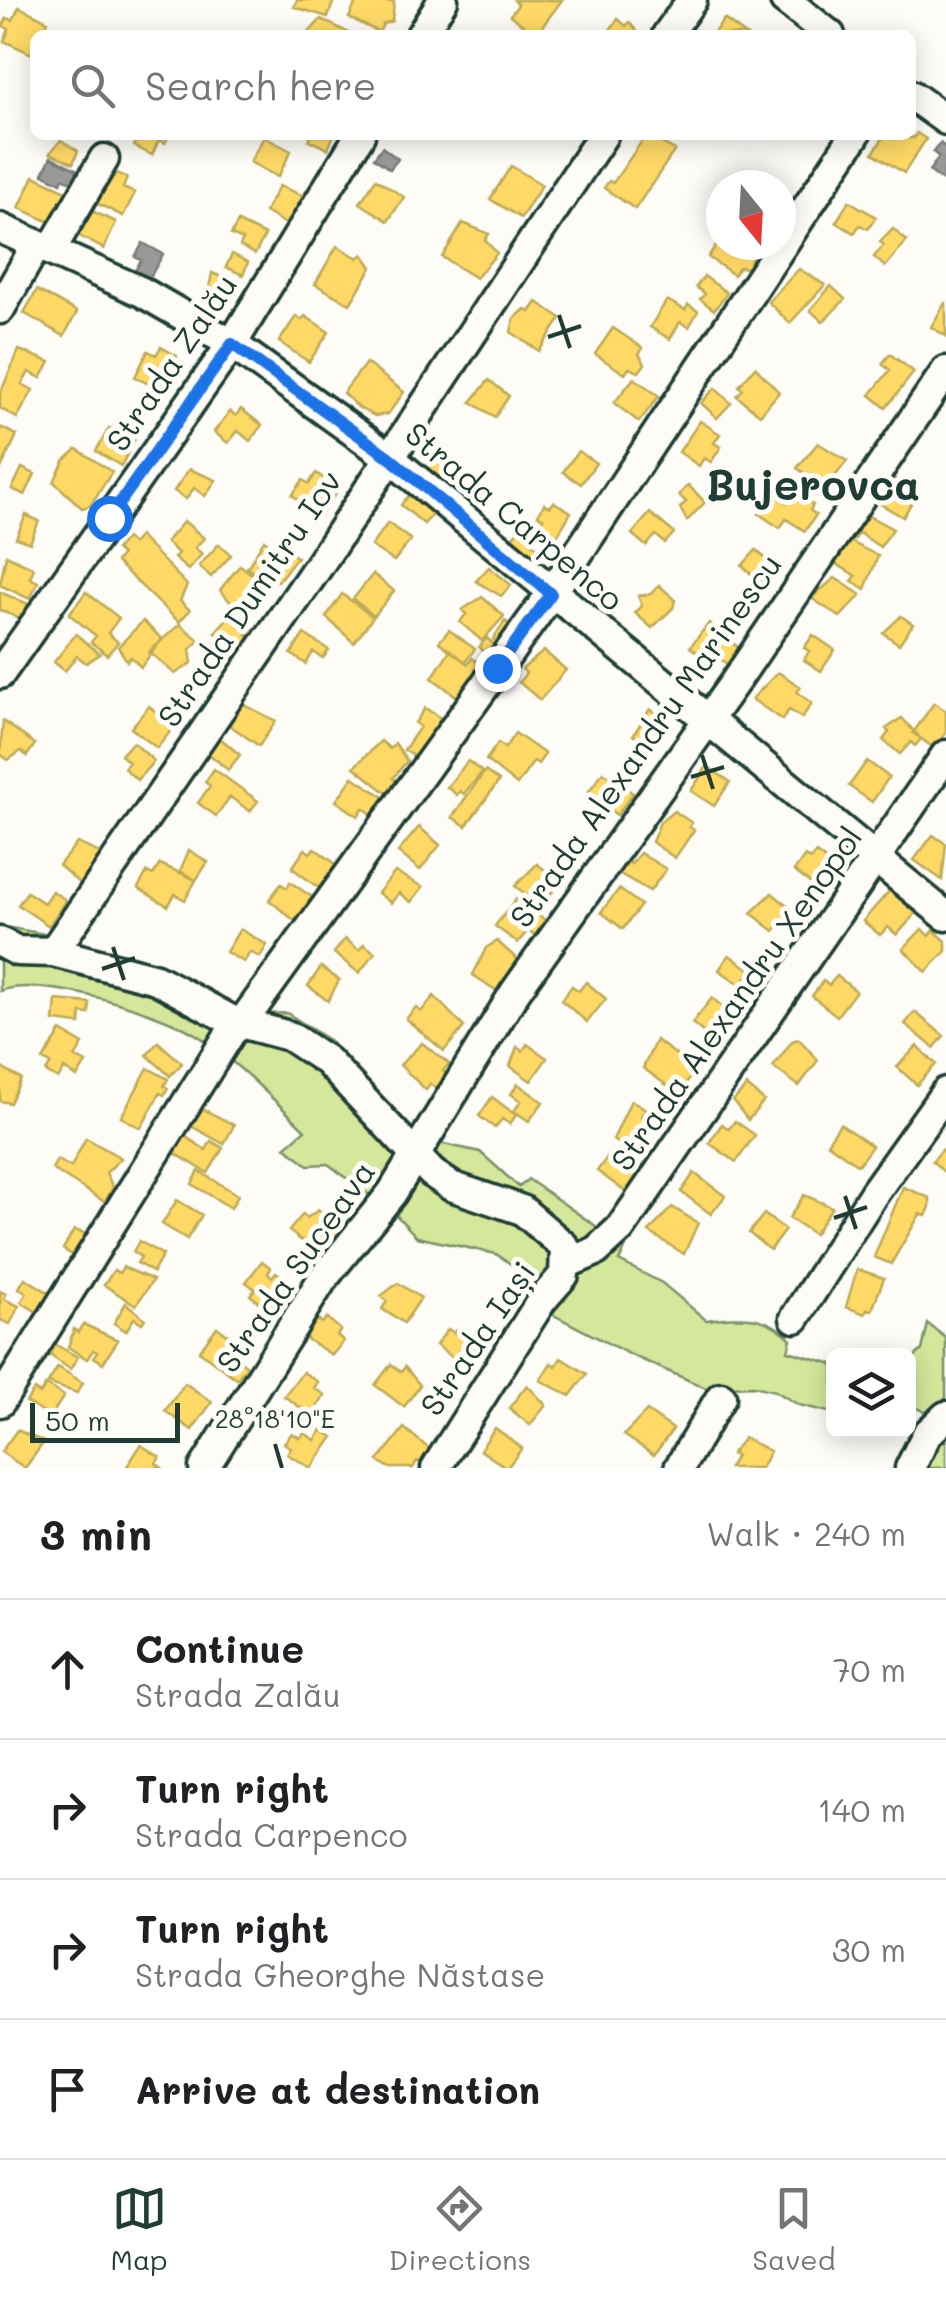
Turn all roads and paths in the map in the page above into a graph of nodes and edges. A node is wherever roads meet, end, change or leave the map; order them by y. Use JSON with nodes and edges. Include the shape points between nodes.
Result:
{"nodes":[{"id":1,"x":442,"y":0,"type":"edge"},
{"id":2,"x":692,"y":0,"type":"edge"},
{"id":3,"x":785,"y":0,"type":"edge"},
{"id":4,"x":424,"y":30,"type":"edge"},
{"id":5,"x":671,"y":30,"type":"edge"},
{"id":6,"x":824,"y":30,"type":"edge"},
{"id":7,"x":916,"y":99,"type":"edge"},
{"id":8,"x":946,"y":120,"type":"edge"},
{"id":9,"x":357,"y":140,"type":"edge"},
{"id":10,"x":600,"y":140,"type":"edge"},
{"id":11,"x":852,"y":140,"type":"edge"},
{"id":12,"x":104,"y":159,"type":"dead end"},
{"id":13,"x":0,"y":228,"type":"edge"},
{"id":14,"x":44,"y":247,"type":"junction"},
{"id":15,"x":0,"y":309,"type":"edge"},
{"id":16,"x":232,"y":344,"type":"junction"},
{"id":17,"x":946,"y":371,"type":"edge"},
{"id":18,"x":389,"y":457,"type":"junction"},
{"id":19,"x":551,"y":594,"type":"junction"},
{"id":20,"x":0,"y":674,"type":"edge"},
{"id":21,"x":706,"y":718,"type":"junction"},
{"id":22,"x":946,"y":755,"type":"edge"},
{"id":23,"x":876,"y":859,"type":"junction"},
{"id":24,"x":946,"y":916,"type":"edge"},
{"id":25,"x":0,"y":942,"type":"edge"},
{"id":26,"x":53,"y":952,"type":"junction"},
{"id":27,"x":242,"y":1023,"type":"junction"},
{"id":28,"x":946,"y":1092,"type":"edge"},
{"id":29,"x":414,"y":1158,"type":"junction"},
{"id":30,"x":566,"y":1255,"type":"junction"},
{"id":31,"x":795,"y":1318,"type":"dead end"},
{"id":32,"x":721,"y":1397,"type":"dead end"},
{"id":33,"x":0,"y":1402,"type":"edge"},
{"id":34,"x":946,"y":1416,"type":"edge"},
{"id":35,"x":204,"y":1468,"type":"edge"},
{"id":36,"x":436,"y":1468,"type":"edge"},
{"id":37,"x":679,"y":1468,"type":"edge"},
{"id":38,"x":910,"y":1468,"type":"edge"}],
"edges":[{"from":1,"to":4,"type":"street"},
{"from":2,"to":5,"type":"street"},
{"from":3,"to":6,"type":"street"},
{"from":7,"to":8,"type":"street"},
{"from":9,"to":16,"type":"street","name":"Strada Zalău"},
{"from":10,"to":18,"type":"street","name":"Strada Dumitru Iov"},
{"from":11,"to":19,"type":"street"},
{"from":12,"to":14,"type":"street"},
{"from":13,"to":14,"type":"street","name":"Strada Carpenco"},
{"from":14,"to":15,"type":"street"},
{"from":14,"to":16,"type":"street","name":"Strada Carpenco"},
{"from":16,"to":18,"type":"street","name":"Strada Carpenco"},
{"from":16,"to":20,"type":"street","name":"Strada Zalău"},
{"from":17,"to":21,"type":"street","name":"Strada Alexandru Marinescu"},
{"from":18,"to":19,"type":"street","name":"Strada Carpenco"},
{"from":18,"to":26,"type":"street","name":"Strada Dumitru Iov"},
{"from":19,"to":21,"type":"street","name":"Strada Carpenco"},
{"from":19,"to":27,"type":"street"},
{"from":21,"to":23,"type":"street","name":"Strada Carpenco"},
{"from":21,"to":29,"type":"street","name":"Strada Alexandru Marinescu","via":[[515,992]]},
{"from":22,"to":23,"type":"street","name":"Strada Alexandru Xenopol"},
{"from":23,"to":24,"type":"street","name":"Strada Carpenco"},
{"from":23,"to":30,"type":"street","name":"Strada Alexandru Xenopol","via":[[620,1229],[596,1251]]},
{"from":25,"to":26,"type":"street","via":[[17,951]]},
{"from":26,"to":27,"type":"street","via":[[156,979]]},
{"from":27,"to":29,"type":"street","via":[[289,1036],[327,1061]]},
{"from":27,"to":33,"type":"street","via":[[230,1032]]},
{"from":28,"to":31,"type":"street"},
{"from":29,"to":30,"type":"street","via":[[451,1186],[522,1210]]},
{"from":29,"to":35,"type":"street","name":"Strada Suceava","via":[[373,1221],[322,1280]]},
{"from":30,"to":36,"type":"street","name":"Strada Iași","via":[[564,1275]]},
{"from":32,"to":37,"type":"street"},
{"from":34,"to":38,"type":"street"}]}
